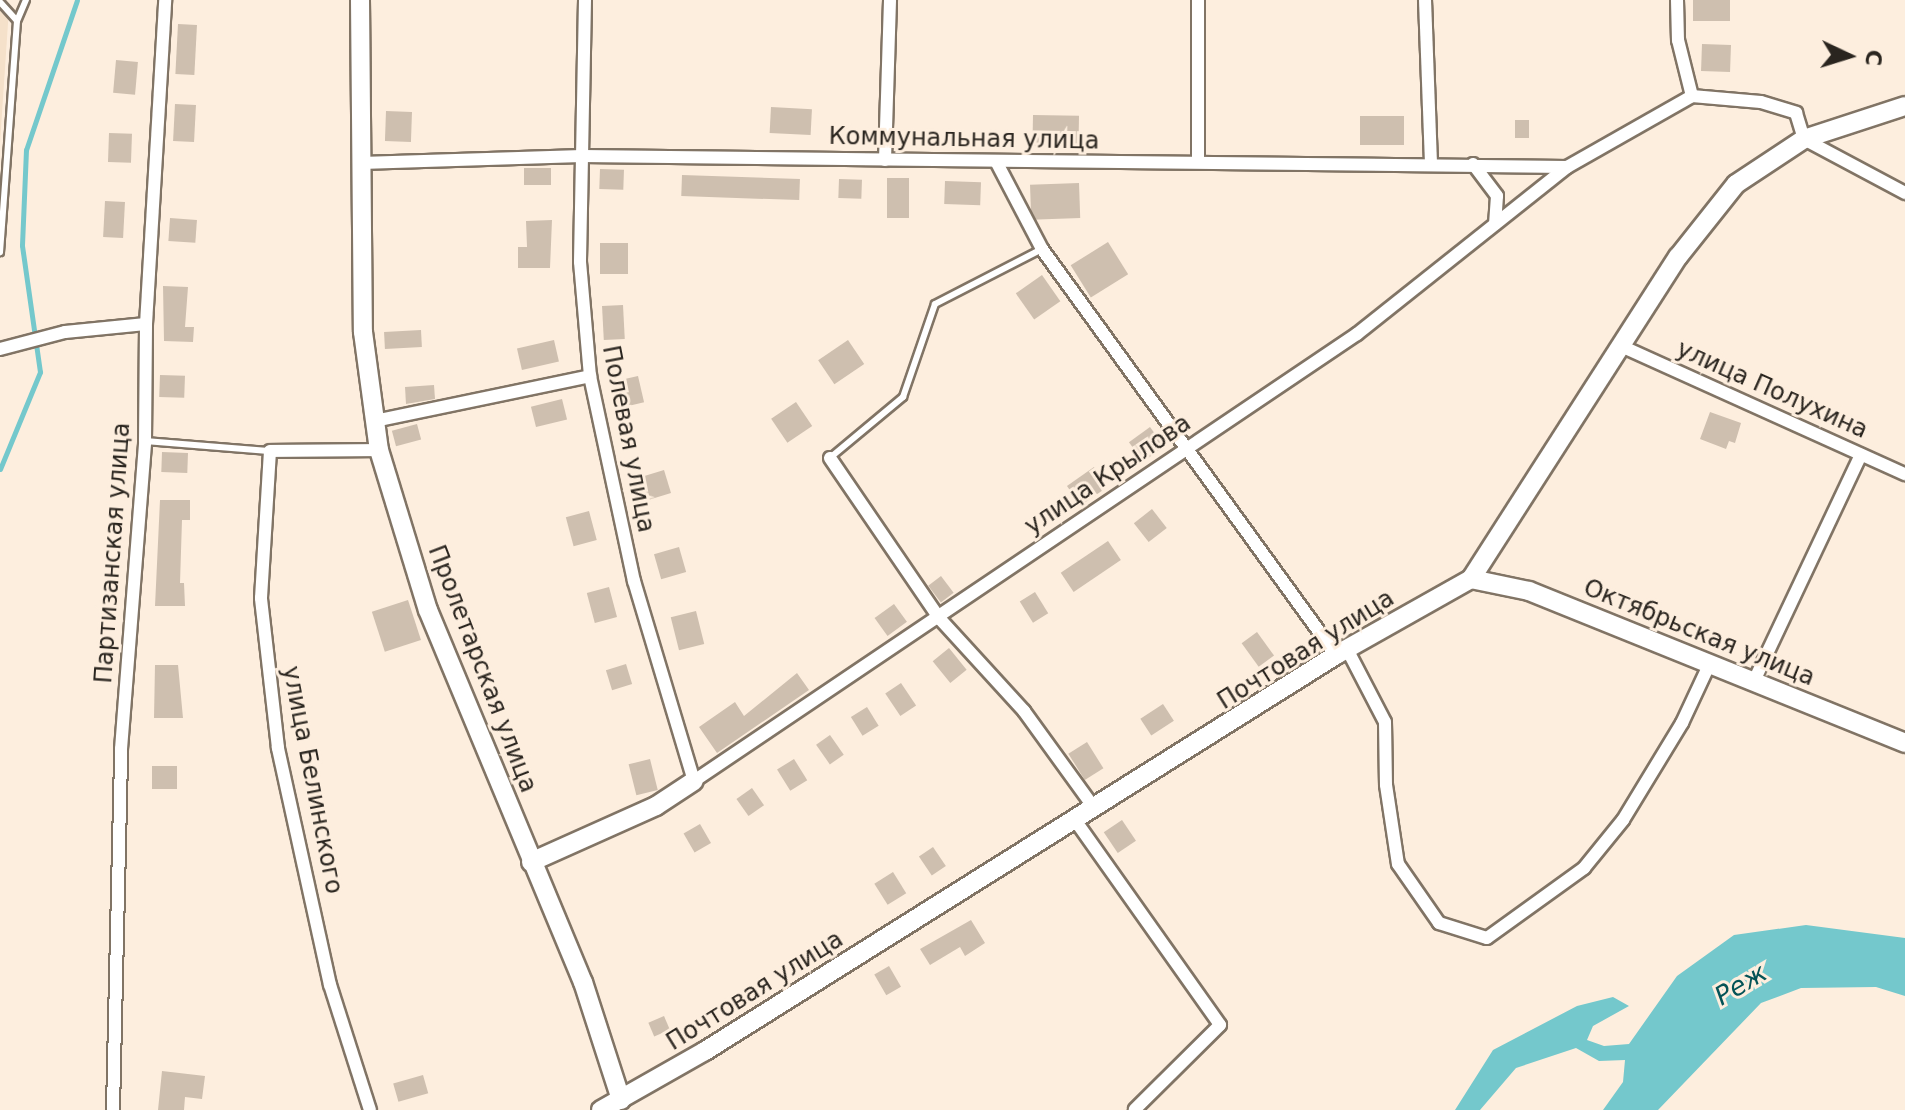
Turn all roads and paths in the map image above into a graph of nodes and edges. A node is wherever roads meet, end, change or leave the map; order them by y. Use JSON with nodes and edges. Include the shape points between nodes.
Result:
{"nodes":[{"id":1,"x":26,"y":0,"type":"edge"},
{"id":2,"x":165,"y":0,"type":"edge"},
{"id":3,"x":360,"y":0,"type":"edge"},
{"id":4,"x":585,"y":0,"type":"edge"},
{"id":5,"x":890,"y":0,"type":"edge"},
{"id":6,"x":1198,"y":0,"type":"edge"},
{"id":7,"x":1425,"y":0,"type":"edge"},
{"id":8,"x":1677,"y":0,"type":"edge"},
{"id":9,"x":0,"y":2,"type":"edge"},
{"id":10,"x":17,"y":21,"type":"junction"},
{"id":11,"x":1692,"y":96,"type":"junction"},
{"id":12,"x":1905,"y":106,"type":"edge"},
{"id":13,"x":1804,"y":139,"type":"junction"},
{"id":14,"x":582,"y":156,"type":"junction"},
{"id":15,"x":885,"y":160,"type":"junction"},
{"id":16,"x":1198,"y":162,"type":"junction"},
{"id":17,"x":361,"y":163,"type":"junction"},
{"id":18,"x":997,"y":163,"type":"junction"},
{"id":19,"x":1431,"y":163,"type":"junction"},
{"id":20,"x":1473,"y":164,"type":"junction"},
{"id":21,"x":1567,"y":167,"type":"junction"},
{"id":22,"x":1905,"y":193,"type":"edge"},
{"id":23,"x":1495,"y":224,"type":"junction"},
{"id":24,"x":1042,"y":249,"type":"junction"},
{"id":25,"x":0,"y":252,"type":"edge"},
{"id":26,"x":146,"y":324,"type":"junction"},
{"id":27,"x":1621,"y":346,"type":"junction"},
{"id":28,"x":1,"y":349,"type":"edge"},
{"id":29,"x":590,"y":376,"type":"junction"},
{"id":30,"x":375,"y":421,"type":"junction"},
{"id":31,"x":145,"y":441,"type":"junction"},
{"id":32,"x":379,"y":450,"type":"junction"},
{"id":33,"x":1186,"y":450,"type":"junction"},
{"id":34,"x":270,"y":451,"type":"junction"},
{"id":35,"x":1861,"y":455,"type":"junction"},
{"id":36,"x":830,"y":458,"type":"joint"},
{"id":37,"x":1905,"y":474,"type":"edge"},
{"id":38,"x":1471,"y":579,"type":"junction"},
{"id":39,"x":940,"y":619,"type":"junction"},
{"id":40,"x":1342,"y":652,"type":"junction"},
{"id":41,"x":1710,"y":663,"type":"junction"},
{"id":42,"x":1754,"y":681,"type":"junction"},
{"id":43,"x":1905,"y":743,"type":"edge"},
{"id":44,"x":694,"y":781,"type":"junction"},
{"id":45,"x":1095,"y":809,"type":"junction"},
{"id":46,"x":1075,"y":820,"type":"junction"},
{"id":47,"x":531,"y":862,"type":"junction"},
{"id":48,"x":621,"y":1100,"type":"junction"},
{"id":49,"x":1135,"y":1109,"type":"edge"},
{"id":50,"x":113,"y":1110,"type":"edge"},
{"id":51,"x":370,"y":1110,"type":"edge"},
{"id":52,"x":601,"y":1110,"type":"edge"}],
"edges":[{"from":1,"to":10,"type":"lane"},
{"from":2,"to":26,"type":"street","name":"Партизанская улица"},
{"from":3,"to":17,"type":"main road","name":"Пролетарская улица"},
{"from":4,"to":14,"type":"street","name":"Полевая улица"},
{"from":5,"to":15,"type":"street"},
{"from":6,"to":16,"type":"street"},
{"from":7,"to":19,"type":"street"},
{"from":8,"to":11,"type":"street","via":[[1678,40]]},
{"from":9,"to":10,"type":"lane"},
{"from":10,"to":25,"type":"lane"},
{"from":11,"to":13,"type":"street","via":[[1761,102],[1796,113]]},
{"from":11,"to":21,"type":"street","name":"улица Крылова"},
{"from":12,"to":13,"type":"main road","name":"Почтовая улица"},
{"from":13,"to":22,"type":"street"},
{"from":13,"to":27,"type":"main road","name":"Почтовая улица","via":[[1736,184],[1678,257]]},
{"from":14,"to":15,"type":"street","name":"Коммунальная улица"},
{"from":14,"to":17,"type":"street","name":"Коммунальная улица"},
{"from":14,"to":29,"type":"street","name":"Полевая улица","via":[[580,262]]},
{"from":15,"to":18,"type":"street","name":"Коммунальная улица"},
{"from":16,"to":18,"type":"street","name":"Коммунальная улица"},
{"from":16,"to":19,"type":"street","name":"Коммунальная улица"},
{"from":17,"to":30,"type":"main road","name":"Пролетарская улица","via":[[363,332]]},
{"from":18,"to":24,"type":"street"},
{"from":19,"to":20,"type":"street","name":"Коммунальная улица"},
{"from":20,"to":21,"type":"street","name":"Коммунальная улица"},
{"from":20,"to":23,"type":"street","via":[[1497,196]]},
{"from":21,"to":23,"type":"street","name":"улица Крылова"},
{"from":23,"to":33,"type":"street","name":"улица Крылова","via":[[1357,334]]},
{"from":24,"to":33,"type":"street"},
{"from":24,"to":36,"type":"lane","via":[[935,304],[903,397]]},
{"from":26,"to":28,"type":"street","via":[[65,332]]},
{"from":26,"to":31,"type":"street","name":"Партизанская улица"},
{"from":27,"to":35,"type":"street","name":"улица Полухина"},
{"from":27,"to":38,"type":"main road","name":"Почтовая улица"},
{"from":29,"to":30,"type":"street"},
{"from":29,"to":44,"type":"street","name":"Полевая улица","via":[[634,581]]},
{"from":30,"to":32,"type":"main road","name":"Пролетарская улица"},
{"from":31,"to":34,"type":"lane"},
{"from":31,"to":50,"type":"street","name":"Партизанская улица","via":[[121,749]]},
{"from":32,"to":34,"type":"street"},
{"from":32,"to":47,"type":"main road","name":"Пролетарская улица","via":[[428,610]]},
{"from":33,"to":39,"type":"street","name":"улица Крылова"},
{"from":33,"to":40,"type":"street"},
{"from":34,"to":51,"type":"street","name":"улица Белинского","via":[[261,598],[278,748],[330,985]]},
{"from":35,"to":37,"type":"street","name":"улица Полухина"},
{"from":35,"to":42,"type":"street"},
{"from":36,"to":39,"type":"street"},
{"from":38,"to":40,"type":"main road","name":"Почтовая улица"},
{"from":38,"to":41,"type":"main road","name":"Октябрьская улица","via":[[1529,591]]},
{"from":39,"to":44,"type":"street","name":"улица Крылова"},
{"from":39,"to":45,"type":"street","via":[[1024,711]]},
{"from":40,"to":41,"type":"street","via":[[1385,722],[1386,785],[1398,864],[1439,923],[1487,938],[1584,868],[1623,820],[1682,723]]},
{"from":40,"to":45,"type":"main road","name":"Почтовая улица"},
{"from":41,"to":42,"type":"main road","name":"Октябрьская улица"},
{"from":42,"to":43,"type":"main road","name":"Октябрьская улица"},
{"from":44,"to":47,"type":"main road","name":"улица Крылова","via":[[656,806]]},
{"from":45,"to":46,"type":"main road","name":"Почтовая улица"},
{"from":46,"to":48,"type":"main road","name":"Почтовая улица"},
{"from":46,"to":49,"type":"street","via":[[1220,1025]]},
{"from":47,"to":48,"type":"main road","name":"Пролетарская улица","via":[[583,982]]},
{"from":48,"to":52,"type":"main road","name":"Почтовая улица"}]}
